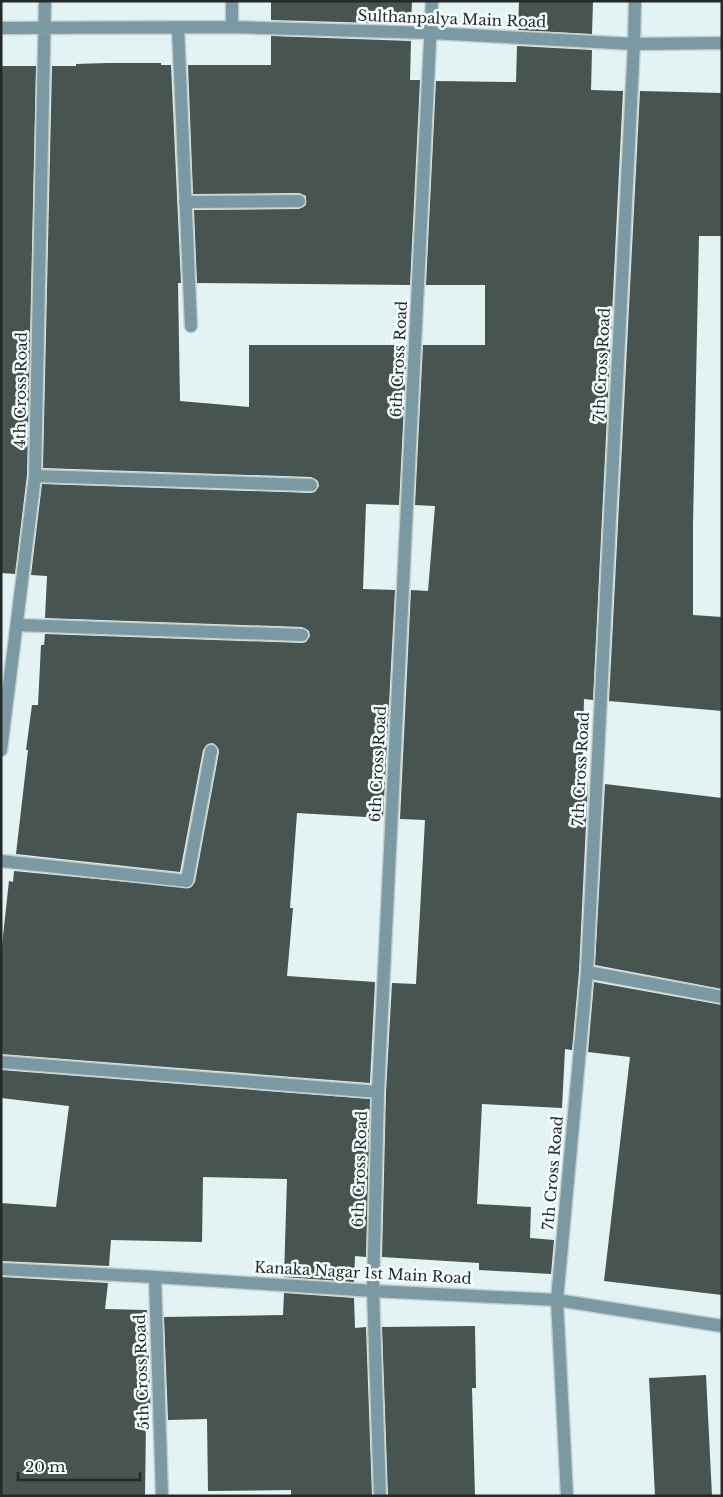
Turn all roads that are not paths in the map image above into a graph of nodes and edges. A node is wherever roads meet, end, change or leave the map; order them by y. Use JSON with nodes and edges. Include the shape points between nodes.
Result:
{"nodes":[{"id":1,"x":45,"y":1,"type":"edge"},
{"id":2,"x":232,"y":1,"type":"edge"},
{"id":3,"x":432,"y":1,"type":"edge"},
{"id":4,"x":635,"y":1,"type":"edge"},
{"id":5,"x":232,"y":27,"type":"junction"},
{"id":6,"x":1,"y":28,"type":"edge"},
{"id":7,"x":44,"y":28,"type":"junction"},
{"id":8,"x":178,"y":28,"type":"junction"},
{"id":9,"x":431,"y":33,"type":"junction"},
{"id":10,"x":722,"y":42,"type":"edge"},
{"id":11,"x":634,"y":44,"type":"junction"},
{"id":12,"x":299,"y":201,"type":"dead end"},
{"id":13,"x":185,"y":202,"type":"junction"},
{"id":14,"x":191,"y":326,"type":"dead end"},
{"id":15,"x":35,"y":476,"type":"junction"},
{"id":16,"x":311,"y":485,"type":"dead end"},
{"id":17,"x":17,"y":625,"type":"junction"},
{"id":18,"x":302,"y":634,"type":"dead end"},
{"id":19,"x":1,"y":750,"type":"edge"},
{"id":20,"x":211,"y":751,"type":"dead end"},
{"id":21,"x":1,"y":861,"type":"edge"},
{"id":22,"x":587,"y":972,"type":"junction"},
{"id":23,"x":722,"y":997,"type":"edge"},
{"id":24,"x":1,"y":1062,"type":"edge"},
{"id":25,"x":378,"y":1092,"type":"junction"},
{"id":26,"x":1,"y":1269,"type":"edge"},
{"id":27,"x":156,"y":1277,"type":"junction"},
{"id":28,"x":372,"y":1291,"type":"junction"},
{"id":29,"x":557,"y":1300,"type":"junction"},
{"id":30,"x":722,"y":1326,"type":"edge"},
{"id":31,"x":162,"y":1496,"type":"edge"},
{"id":32,"x":380,"y":1496,"type":"edge"},
{"id":33,"x":567,"y":1496,"type":"edge"}],
"edges":[{"from":1,"to":7,"type":"street","name":"4th Cross Road"},
{"from":2,"to":5,"type":"street"},
{"from":3,"to":9,"type":"street","name":"6th Cross Road"},
{"from":4,"to":11,"type":"street","name":"7th Cross Road"},
{"from":5,"to":8,"type":"street","name":"Sulthanpalya Main Road"},
{"from":5,"to":9,"type":"street","name":"Sulthanpalya Main Road"},
{"from":6,"to":7,"type":"street","name":"Sulthanpalya Main Road"},
{"from":7,"to":8,"type":"street","name":"Sulthanpalya Main Road"},
{"from":7,"to":15,"type":"street","name":"4th Cross Road"},
{"from":8,"to":13,"type":"street"},
{"from":9,"to":11,"type":"street","name":"Sulthanpalya Main Road"},
{"from":9,"to":25,"type":"street","name":"6th Cross Road"},
{"from":10,"to":11,"type":"street","name":"Sulthanpalya Main Road"},
{"from":11,"to":22,"type":"street","name":"7th Cross Road"},
{"from":12,"to":13,"type":"street"},
{"from":13,"to":14,"type":"street"},
{"from":15,"to":16,"type":"street"},
{"from":15,"to":17,"type":"street","name":"4th Cross Road"},
{"from":17,"to":18,"type":"street"},
{"from":17,"to":19,"type":"street","name":"4th Cross Road"},
{"from":20,"to":21,"type":"street","via":[[187,881]]},
{"from":22,"to":23,"type":"street"},
{"from":22,"to":29,"type":"street","name":"7th Cross Road"},
{"from":24,"to":25,"type":"street"},
{"from":25,"to":28,"type":"street","name":"6th Cross Road"},
{"from":26,"to":27,"type":"street","name":"Kanaka Nagar 1st Main Road"},
{"from":27,"to":28,"type":"street","name":"Kanaka Nagar 1st Main Road"},
{"from":27,"to":31,"type":"street","name":"5th Cross Road"},
{"from":28,"to":29,"type":"street","name":"Kanaka Nagar 1st Main Road"},
{"from":28,"to":32,"type":"street","name":"6th Cross Road"},
{"from":29,"to":30,"type":"street","name":"Kanaka Nagar 1st Main Road"},
{"from":29,"to":33,"type":"street","name":"7th Cross Road"}]}
